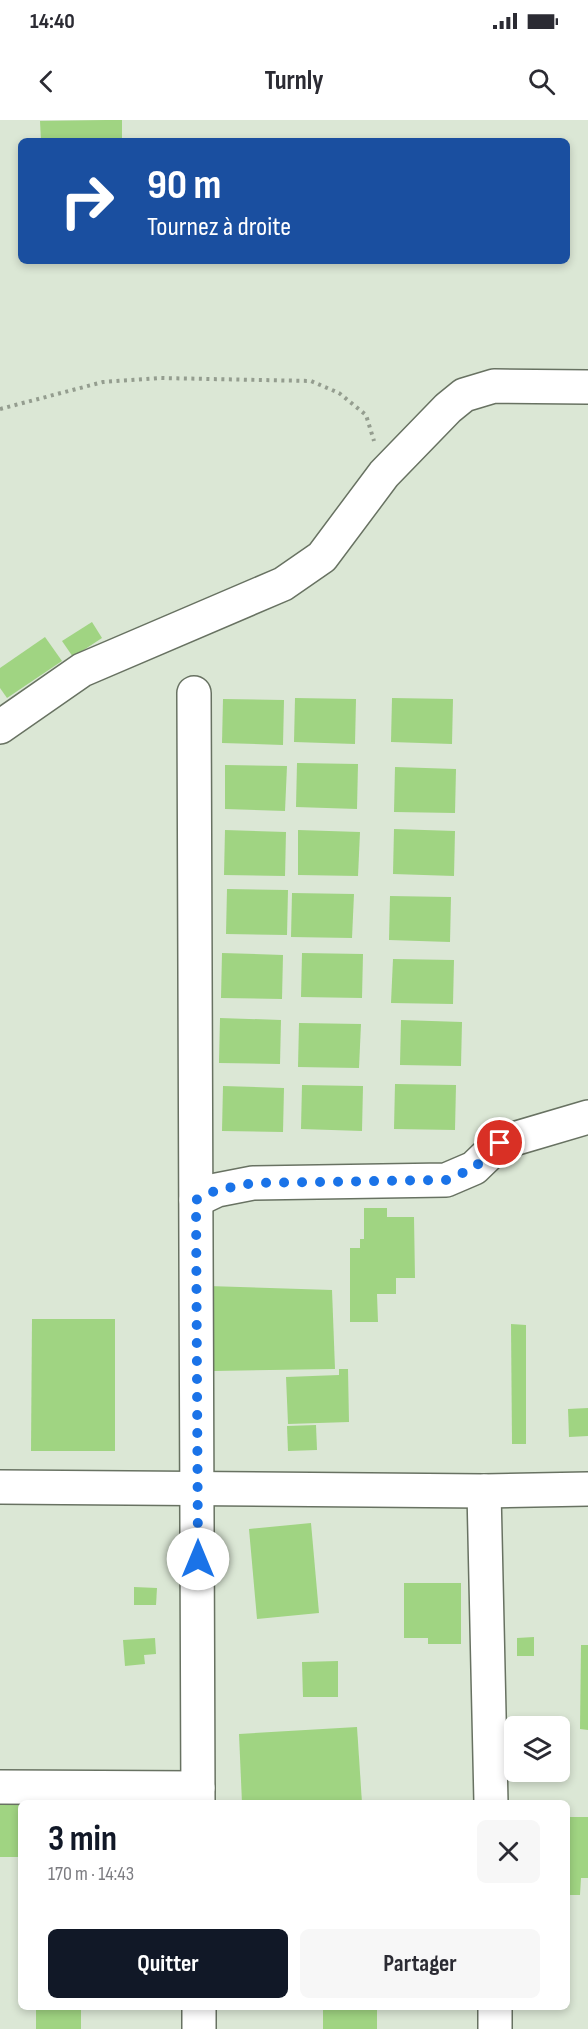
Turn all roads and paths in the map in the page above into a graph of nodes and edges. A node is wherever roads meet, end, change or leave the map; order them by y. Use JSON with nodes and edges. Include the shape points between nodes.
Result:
{"nodes":[{"id":1,"x":588,"y":387,"type":"edge"},
{"id":2,"x":0,"y":410,"type":"edge"},
{"id":3,"x":384,"y":474,"type":"junction"},
{"id":4,"x":194,"y":693,"type":"dead end"},
{"id":5,"x":0,"y":727,"type":"edge"},
{"id":6,"x":588,"y":1117,"type":"edge"},
{"id":7,"x":196,"y":1200,"type":"junction"},
{"id":8,"x":0,"y":1487,"type":"edge"},
{"id":9,"x":197,"y":1488,"type":"junction"},
{"id":10,"x":588,"y":1489,"type":"edge"},
{"id":11,"x":484,"y":1491,"type":"junction"},
{"id":12,"x":0,"y":1787,"type":"edge"},
{"id":13,"x":198,"y":1795,"type":"edge"},
{"id":14,"x":491,"y":1800,"type":"edge"},
{"id":15,"x":199,"y":2010,"type":"edge"},
{"id":16,"x":495,"y":2010,"type":"edge"},
{"id":17,"x":199,"y":2029,"type":"edge"},
{"id":18,"x":495,"y":2029,"type":"edge"}],
"edges":[{"from":1,"to":3,"type":"street","via":[[494,386],[464,395]]},
{"from":2,"to":3,"type":"path","via":[[103,382],[160,378],[311,381],[339,393],[366,416]]},
{"from":3,"to":5,"type":"street","via":[[322,557],[283,584],[82,670]]},
{"from":4,"to":7,"type":"street"},
{"from":6,"to":7,"type":"street","via":[[500,1143],[474,1168],[446,1180],[253,1183],[217,1190]]},
{"from":7,"to":9,"type":"street"},
{"from":8,"to":9,"type":"street"},
{"from":9,"to":11,"type":"street"},
{"from":9,"to":13,"type":"street"},
{"from":10,"to":11,"type":"street"},
{"from":11,"to":14,"type":"street"},
{"from":12,"to":13,"type":"street"},
{"from":15,"to":17,"type":"street"},
{"from":16,"to":18,"type":"street"}]}
